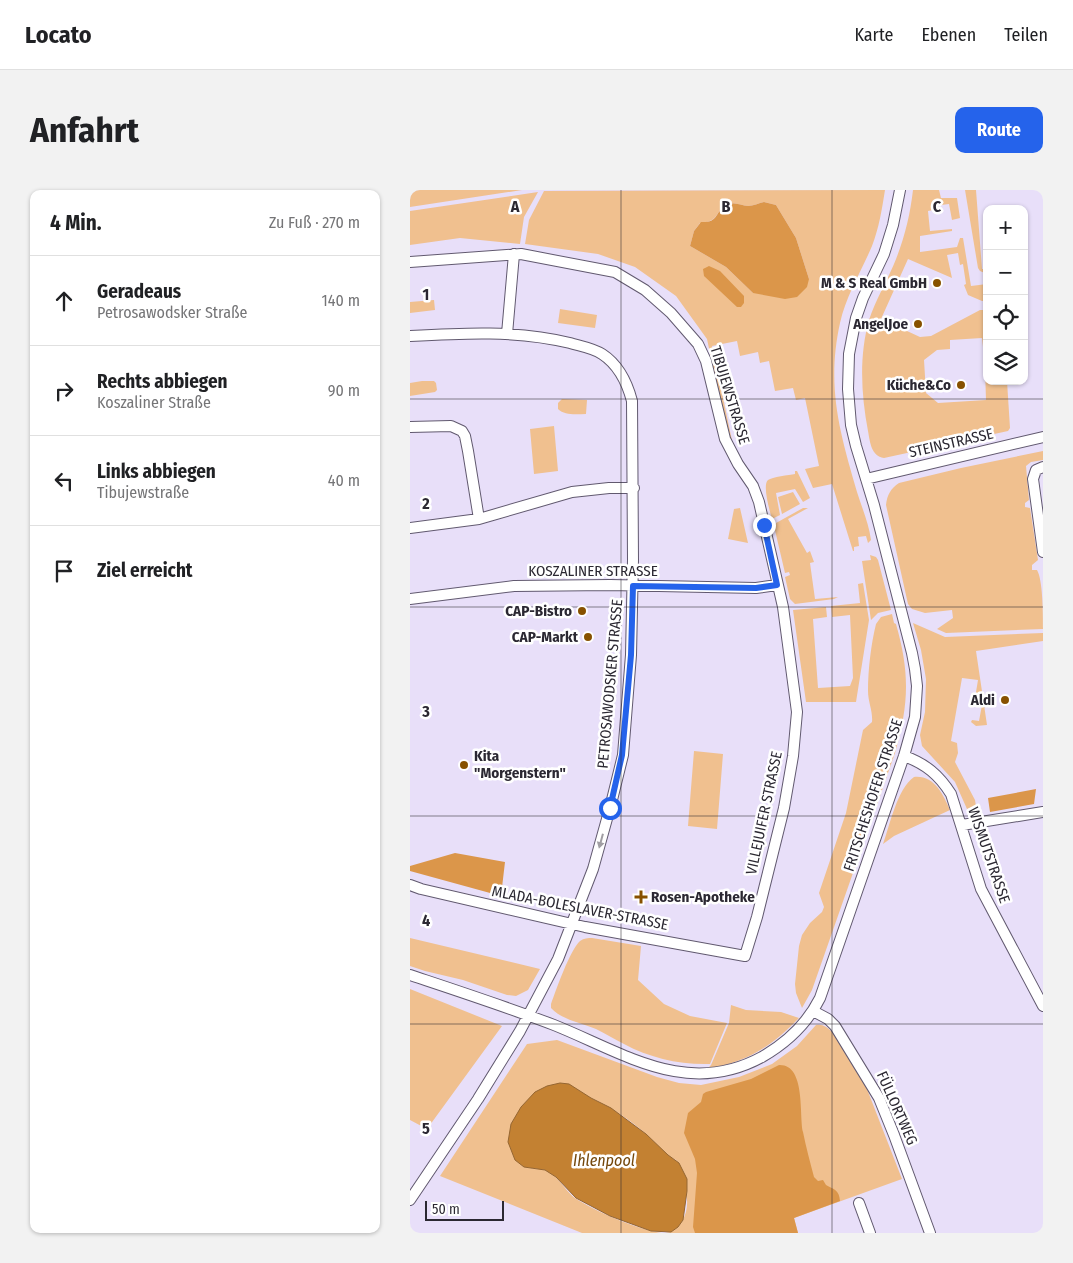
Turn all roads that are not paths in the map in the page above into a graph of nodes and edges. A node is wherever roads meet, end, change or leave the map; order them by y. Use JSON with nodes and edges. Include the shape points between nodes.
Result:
{"nodes":[{"id":1,"x":900,"y":190,"type":"edge"},
{"id":2,"x":514,"y":254,"type":"junction"},
{"id":3,"x":410,"y":262,"type":"edge"},
{"id":4,"x":507,"y":334,"type":"junction"},
{"id":5,"x":410,"y":336,"type":"edge"},
{"id":6,"x":410,"y":427,"type":"edge"},
{"id":7,"x":1043,"y":437,"type":"edge"},
{"id":8,"x":1043,"y":467,"type":"edge"},
{"id":9,"x":866,"y":479,"type":"junction"},
{"id":10,"x":634,"y":488,"type":"junction"},
{"id":11,"x":479,"y":518,"type":"junction"},
{"id":12,"x":410,"y":528,"type":"edge"},
{"id":13,"x":1043,"y":552,"type":"edge"},
{"id":14,"x":777,"y":585,"type":"junction"},
{"id":15,"x":633,"y":586,"type":"junction"},
{"id":16,"x":410,"y":599,"type":"edge"},
{"id":17,"x":904,"y":756,"type":"junction"},
{"id":18,"x":1043,"y":812,"type":"edge"},
{"id":19,"x":962,"y":825,"type":"junction"},
{"id":20,"x":410,"y":885,"type":"edge"},
{"id":21,"x":573,"y":924,"type":"junction"},
{"id":22,"x":745,"y":956,"type":"joint"},
{"id":23,"x":410,"y":975,"type":"edge"},
{"id":24,"x":1043,"y":1006,"type":"edge"},
{"id":25,"x":813,"y":1011,"type":"junction"},
{"id":26,"x":528,"y":1016,"type":"junction"},
{"id":27,"x":410,"y":1200,"type":"edge"},
{"id":28,"x":859,"y":1203,"type":"dead end"},
{"id":29,"x":870,"y":1233,"type":"edge"},
{"id":30,"x":930,"y":1233,"type":"edge"}],
"edges":[{"from":1,"to":9,"type":"street","name":"FRITSCHESHOFER STRASSE","via":[[884,254],[856,318],[849,354],[851,425]]},
{"from":2,"to":3,"type":"street","name":"TIBUJEWSTRASSE"},
{"from":2,"to":4,"type":"street"},
{"from":2,"to":14,"type":"street","name":"TIBUJEWSTRASSE","via":[[615,272],[672,312],[696,340],[706,361],[725,439],[756,494]]},
{"from":4,"to":5,"type":"street","name":"PETROSAWODSKER STRASSE"},
{"from":4,"to":10,"type":"street","name":"PETROSAWODSKER STRASSE","via":[[583,346],[601,354],[622,374],[632,401]]},
{"from":6,"to":11,"type":"street","via":[[451,426],[462,431]]},
{"from":7,"to":9,"type":"street","name":"STEINSTRASSE"},
{"from":8,"to":13,"type":"street","via":[[1036,470],[1033,479]]},
{"from":9,"to":17,"type":"street","name":"FRITSCHESHOFER STRASSE","via":[[915,669],[915,717]]},
{"from":10,"to":11,"type":"street","via":[[572,492]]},
{"from":10,"to":15,"type":"street","name":"PETROSAWODSKER STRASSE"},
{"from":11,"to":12,"type":"street"},
{"from":14,"to":15,"type":"street","name":"KOSZALINER STRASSE","via":[[756,588]]},
{"from":14,"to":22,"type":"street","name":"VILLEJUIFER STRASSE","via":[[783,607],[797,712],[784,808]]},
{"from":15,"to":16,"type":"street","name":"KOSZALINER STRASSE","via":[[514,586]]},
{"from":15,"to":21,"type":"street","name":"PETROSAWODSKER STRASSE","one_way":true,"via":[[622,755],[594,869]]},
{"from":17,"to":19,"type":"street","name":"WISMUTSTRASSE","via":[[943,780]]},
{"from":17,"to":25,"type":"street","name":"FRITSCHESHOFER STRASSE"},
{"from":18,"to":19,"type":"street"},
{"from":19,"to":24,"type":"street","name":"WISMUTSTRASSE","via":[[981,889]]},
{"from":20,"to":21,"type":"street","name":"MLADA-BOLESLAVER-STRASSE"},
{"from":21,"to":22,"type":"street","name":"MLADA-BOLESLAVER-STRASSE"},
{"from":21,"to":26,"type":"street","name":"PETROSAWODSKER STRASSE"},
{"from":23,"to":26,"type":"street","name":"FRITSCHESHOFER STRASSE"},
{"from":25,"to":26,"type":"street","name":"FRITSCHESHOFER STRASSE","via":[[794,1035],[769,1053],[738,1068],[706,1074],[656,1066]]},
{"from":25,"to":30,"type":"street","name":"FÜLLORTWEG","via":[[835,1026],[879,1098]]},
{"from":26,"to":27,"type":"street","name":"PETROSAWODSKER STRASSE","via":[[478,1099]]},
{"from":28,"to":29,"type":"street"}]}
